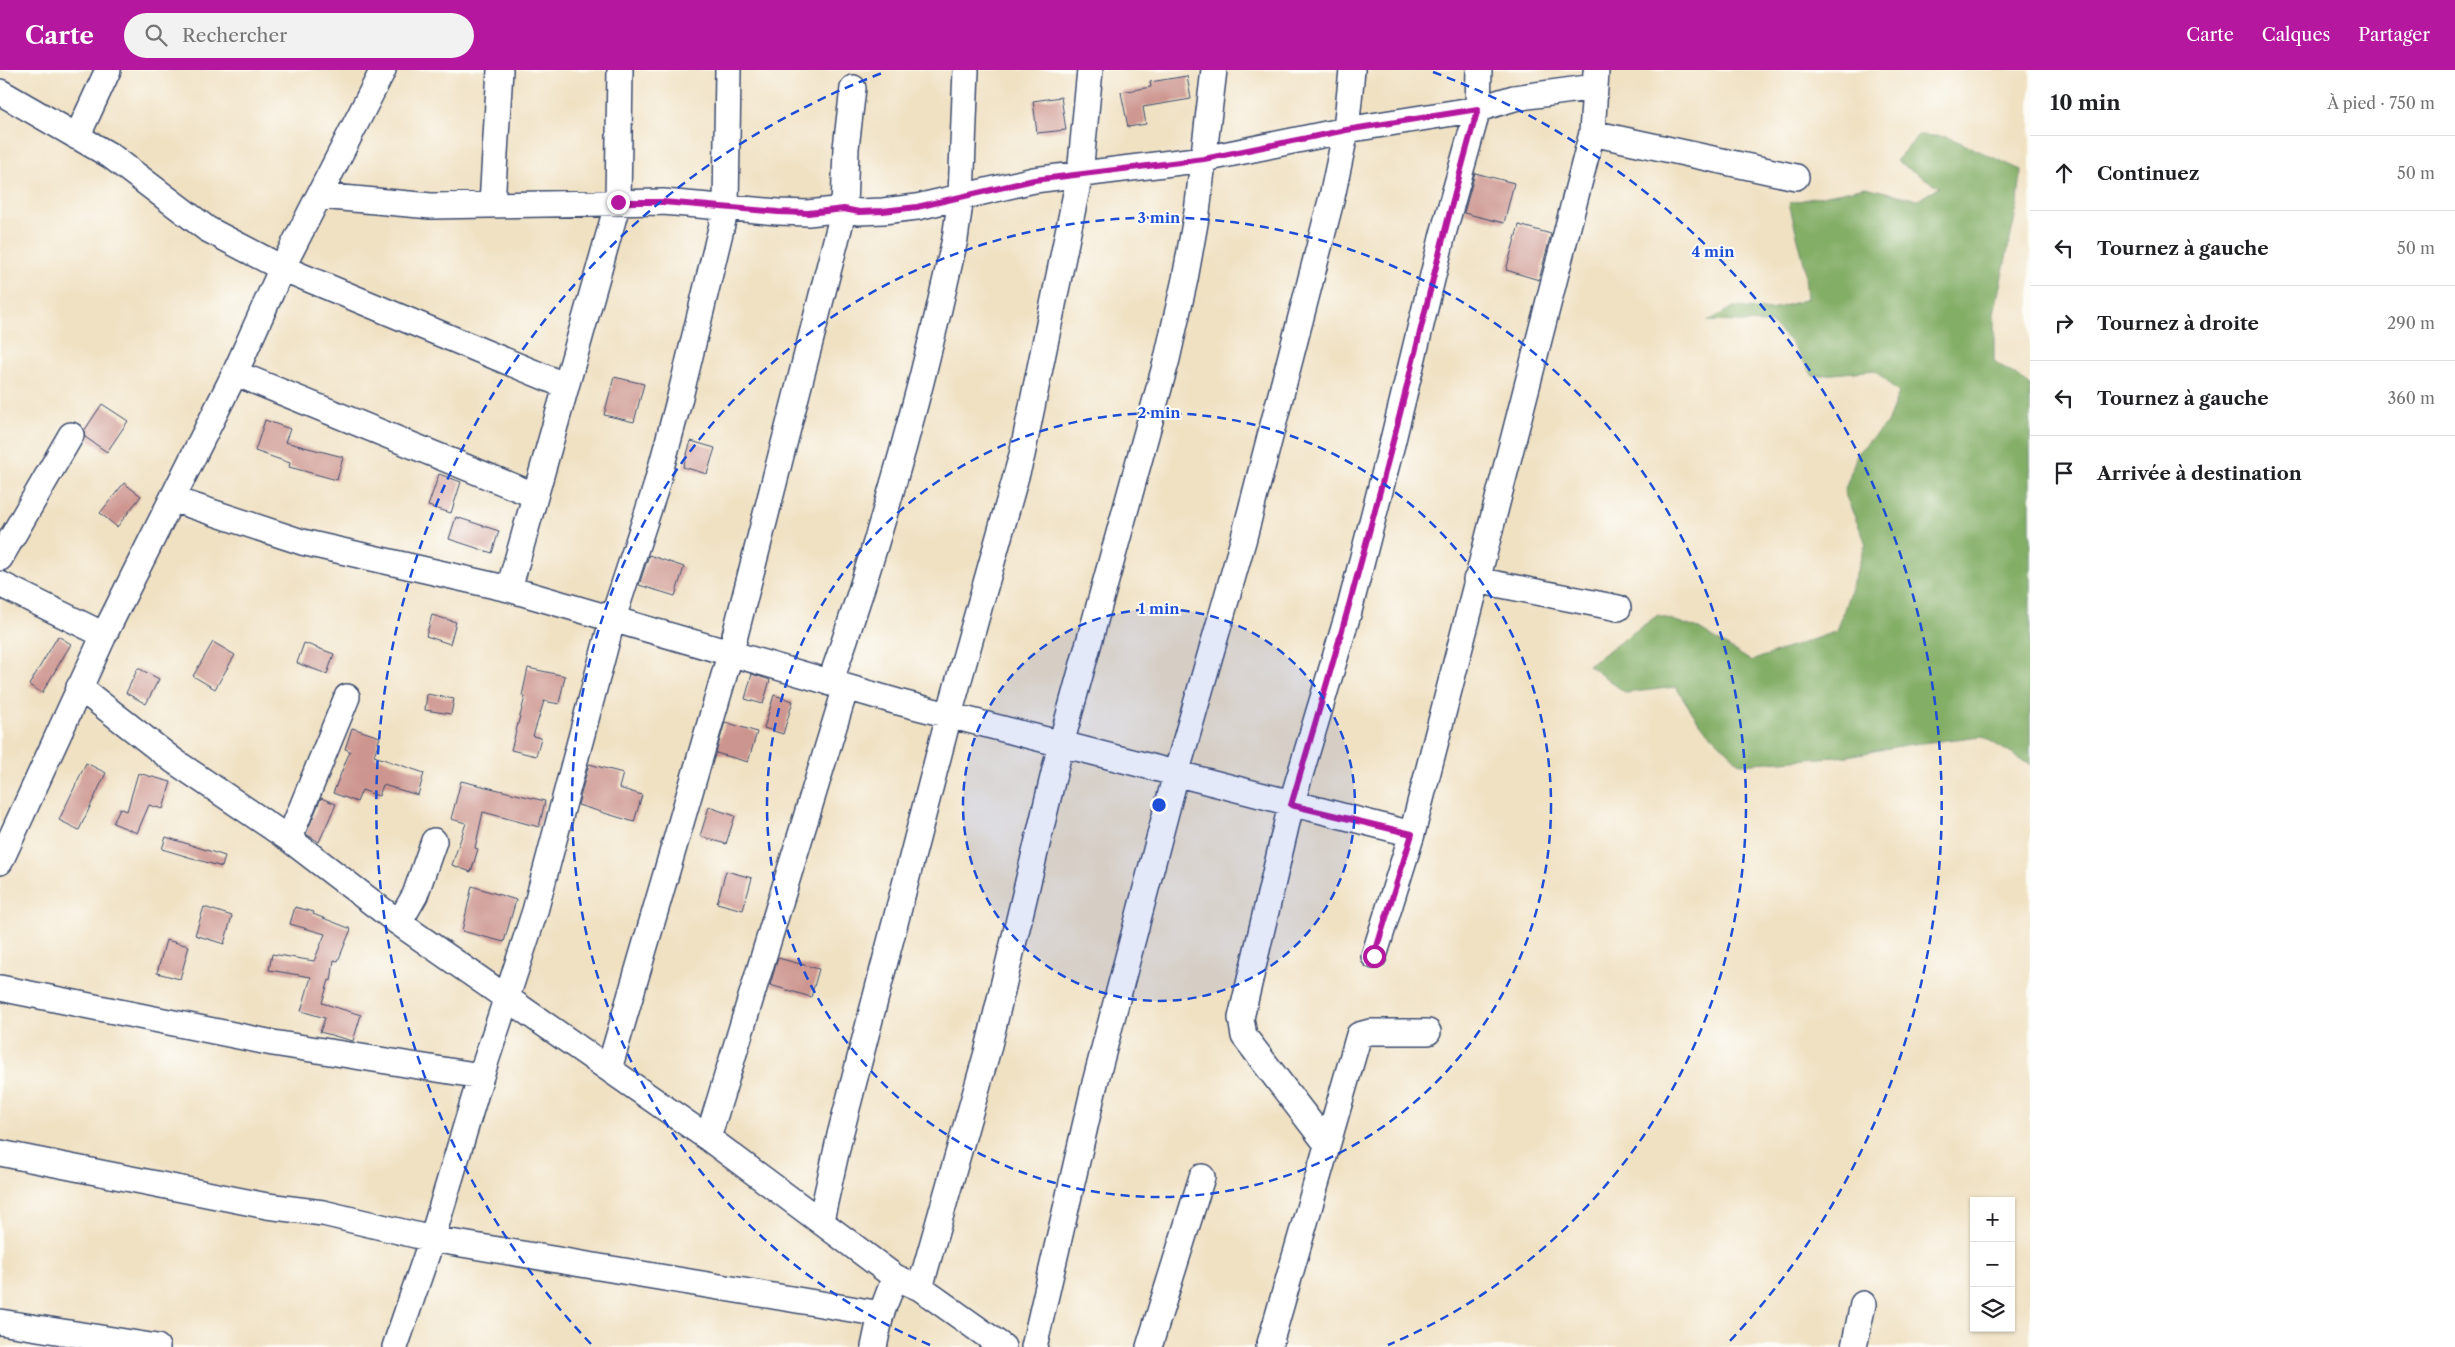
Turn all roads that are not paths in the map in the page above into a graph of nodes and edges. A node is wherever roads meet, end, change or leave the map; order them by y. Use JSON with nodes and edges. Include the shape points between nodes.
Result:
{"nodes":[{"id":1,"x":108,"y":70,"type":"edge"},
{"id":2,"x":383,"y":70,"type":"edge"},
{"id":3,"x":500,"y":70,"type":"edge"},
{"id":4,"x":620,"y":70,"type":"edge"},
{"id":5,"x":728,"y":70,"type":"edge"},
{"id":6,"x":966,"y":70,"type":"edge"},
{"id":7,"x":1090,"y":70,"type":"edge"},
{"id":8,"x":1214,"y":70,"type":"edge"},
{"id":9,"x":1352,"y":70,"type":"edge"},
{"id":10,"x":1480,"y":70,"type":"edge"},
{"id":11,"x":1596,"y":78,"type":"edge"},
{"id":12,"x":853,"y":88,"type":"dead end"},
{"id":13,"x":0,"y":92,"type":"edge"},
{"id":14,"x":1478,"y":109,"type":"junction"},
{"id":15,"x":1346,"y":130,"type":"junction"},
{"id":16,"x":1592,"y":133,"type":"junction"},
{"id":17,"x":77,"y":137,"type":"junction"},
{"id":18,"x":1204,"y":159,"type":"junction"},
{"id":19,"x":1080,"y":174,"type":"junction"},
{"id":20,"x":1796,"y":177,"type":"dead end"},
{"id":21,"x":320,"y":196,"type":"junction"},
{"id":22,"x":961,"y":196,"type":"junction"},
{"id":23,"x":618,"y":202,"type":"junction"},
{"id":24,"x":492,"y":204,"type":"junction"},
{"id":25,"x":726,"y":208,"type":"junction"},
{"id":26,"x":844,"y":209,"type":"junction"},
{"id":27,"x":282,"y":268,"type":"junction"},
{"id":28,"x":235,"y":373,"type":"junction"},
{"id":29,"x":566,"y":386,"type":"junction"},
{"id":30,"x":71,"y":435,"type":"dead end"},
{"id":31,"x":534,"y":495,"type":"junction"},
{"id":32,"x":172,"y":500,"type":"junction"},
{"id":33,"x":0,"y":558,"type":"edge"},
{"id":34,"x":1476,"y":580,"type":"junction"},
{"id":35,"x":0,"y":584,"type":"edge"},
{"id":36,"x":509,"y":589,"type":"junction"},
{"id":37,"x":1618,"y":608,"type":"dead end"},
{"id":38,"x":612,"y":621,"type":"junction"},
{"id":39,"x":104,"y":635,"type":"junction"},
{"id":40,"x":730,"y":655,"type":"junction"},
{"id":41,"x":838,"y":685,"type":"junction"},
{"id":42,"x":79,"y":687,"type":"junction"},
{"id":43,"x":347,"y":697,"type":"dead end"},
{"id":44,"x":949,"y":715,"type":"junction"},
{"id":45,"x":1061,"y":744,"type":"junction"},
{"id":46,"x":1176,"y":774,"type":"junction"},
{"id":47,"x":1291,"y":805,"type":"junction"},
{"id":48,"x":1412,"y":834,"type":"junction"},
{"id":49,"x":289,"y":839,"type":"junction"},
{"id":50,"x":434,"y":841,"type":"dead end"},
{"id":51,"x":0,"y":862,"type":"edge"},
{"id":52,"x":399,"y":922,"type":"junction"},
{"id":53,"x":1374,"y":956,"type":"dead end"},
{"id":54,"x":0,"y":988,"type":"edge"},
{"id":55,"x":506,"y":996,"type":"junction"},
{"id":56,"x":1428,"y":1032,"type":"dead end"},
{"id":57,"x":610,"y":1069,"type":"junction"},
{"id":58,"x":481,"y":1076,"type":"junction"},
{"id":59,"x":708,"y":1138,"type":"junction"},
{"id":60,"x":1326,"y":1143,"type":"junction"},
{"id":61,"x":0,"y":1153,"type":"edge"},
{"id":62,"x":1202,"y":1177,"type":"dead end"},
{"id":63,"x":821,"y":1220,"type":"junction"},
{"id":64,"x":432,"y":1239,"type":"junction"},
{"id":65,"x":895,"y":1277,"type":"junction"},
{"id":66,"x":920,"y":1288,"type":"junction"},
{"id":67,"x":1863,"y":1304,"type":"dead end"},
{"id":68,"x":882,"y":1314,"type":"junction"},
{"id":69,"x":0,"y":1322,"type":"edge"},
{"id":70,"x":157,"y":1347,"type":"edge"},
{"id":71,"x":396,"y":1347,"type":"edge"},
{"id":72,"x":874,"y":1347,"type":"edge"},
{"id":73,"x":1003,"y":1347,"type":"edge"},
{"id":74,"x":1034,"y":1347,"type":"edge"},
{"id":75,"x":1149,"y":1347,"type":"edge"},
{"id":76,"x":1269,"y":1347,"type":"edge"},
{"id":77,"x":1854,"y":1347,"type":"edge"}],
"edges":[{"from":1,"to":17,"type":"street"},
{"from":2,"to":21,"type":"street"},
{"from":3,"to":24,"type":"street"},
{"from":4,"to":23,"type":"street"},
{"from":5,"to":25,"type":"street"},
{"from":6,"to":22,"type":"street"},
{"from":7,"to":19,"type":"street"},
{"from":8,"to":18,"type":"street"},
{"from":9,"to":15,"type":"street"},
{"from":10,"to":14,"type":"street"},
{"from":11,"to":14,"type":"street"},
{"from":11,"to":16,"type":"street"},
{"from":12,"to":26,"type":"street","via":[[846,148]]},
{"from":13,"to":17,"type":"street"},
{"from":14,"to":15,"type":"street"},
{"from":14,"to":47,"type":"street","via":[[1443,234],[1349,611]]},
{"from":15,"to":18,"type":"street"},
{"from":15,"to":46,"type":"street","via":[[1332,197],[1244,541]]},
{"from":16,"to":20,"type":"street"},
{"from":16,"to":34,"type":"street"},
{"from":17,"to":27,"type":"street","via":[[111,156],[207,229]]},
{"from":18,"to":19,"type":"street"},
{"from":18,"to":45,"type":"street","via":[[1185,279],[1167,359]]},
{"from":19,"to":22,"type":"street"},
{"from":19,"to":44,"type":"street","via":[[1022,456]]},
{"from":21,"to":24,"type":"street","via":[[431,206]]},
{"from":21,"to":27,"type":"street"},
{"from":22,"to":26,"type":"street","via":[[883,211]]},
{"from":22,"to":41,"type":"street","via":[[944,287]]},
{"from":23,"to":24,"type":"street"},
{"from":23,"to":25,"type":"street"},
{"from":23,"to":29,"type":"street"},
{"from":25,"to":26,"type":"street","via":[[800,213]]},
{"from":25,"to":38,"type":"street","via":[[657,481]]},
{"from":26,"to":40,"type":"street"},
{"from":27,"to":28,"type":"street"},
{"from":27,"to":29,"type":"street"},
{"from":28,"to":31,"type":"street"},
{"from":28,"to":32,"type":"street"},
{"from":29,"to":31,"type":"street"},
{"from":30,"to":33,"type":"street"},
{"from":31,"to":36,"type":"street"},
{"from":32,"to":36,"type":"street","via":[[302,542]]},
{"from":32,"to":39,"type":"street"},
{"from":34,"to":37,"type":"street"},
{"from":34,"to":48,"type":"street"},
{"from":35,"to":39,"type":"street"},
{"from":36,"to":38,"type":"street"},
{"from":38,"to":40,"type":"street"},
{"from":38,"to":55,"type":"street","via":[[535,911]]},
{"from":39,"to":42,"type":"street"},
{"from":40,"to":41,"type":"street"},
{"from":40,"to":57,"type":"street"},
{"from":41,"to":44,"type":"street"},
{"from":41,"to":59,"type":"street"},
{"from":42,"to":49,"type":"street","via":[[174,761]]},
{"from":42,"to":51,"type":"street"},
{"from":43,"to":49,"type":"street"},
{"from":44,"to":45,"type":"street"},
{"from":44,"to":63,"type":"street"},
{"from":45,"to":46,"type":"street"},
{"from":45,"to":66,"type":"street","via":[[990,1040]]},
{"from":46,"to":47,"type":"street"},
{"from":46,"to":74,"type":"street","via":[[1095,1083]]},
{"from":47,"to":48,"type":"street"},
{"from":47,"to":60,"type":"street","via":[[1242,1018],[1244,1036]]},
{"from":48,"to":53,"type":"street"},
{"from":49,"to":52,"type":"street"},
{"from":50,"to":52,"type":"street","via":[[415,895]]},
{"from":52,"to":55,"type":"street"},
{"from":54,"to":58,"type":"street","via":[[273,1043]]},
{"from":55,"to":57,"type":"street"},
{"from":55,"to":58,"type":"street"},
{"from":56,"to":60,"type":"street","via":[[1370,1032],[1359,1035]]},
{"from":57,"to":59,"type":"street"},
{"from":58,"to":64,"type":"street"},
{"from":59,"to":63,"type":"street"},
{"from":60,"to":76,"type":"street"},
{"from":61,"to":64,"type":"street","via":[[267,1206],[323,1213]]},
{"from":62,"to":75,"type":"street"},
{"from":63,"to":65,"type":"street"},
{"from":64,"to":68,"type":"street"},
{"from":64,"to":71,"type":"street"},
{"from":65,"to":66,"type":"street"},
{"from":65,"to":68,"type":"street"},
{"from":66,"to":73,"type":"street"},
{"from":67,"to":77,"type":"street"},
{"from":68,"to":72,"type":"street"},
{"from":69,"to":70,"type":"street"}]}
